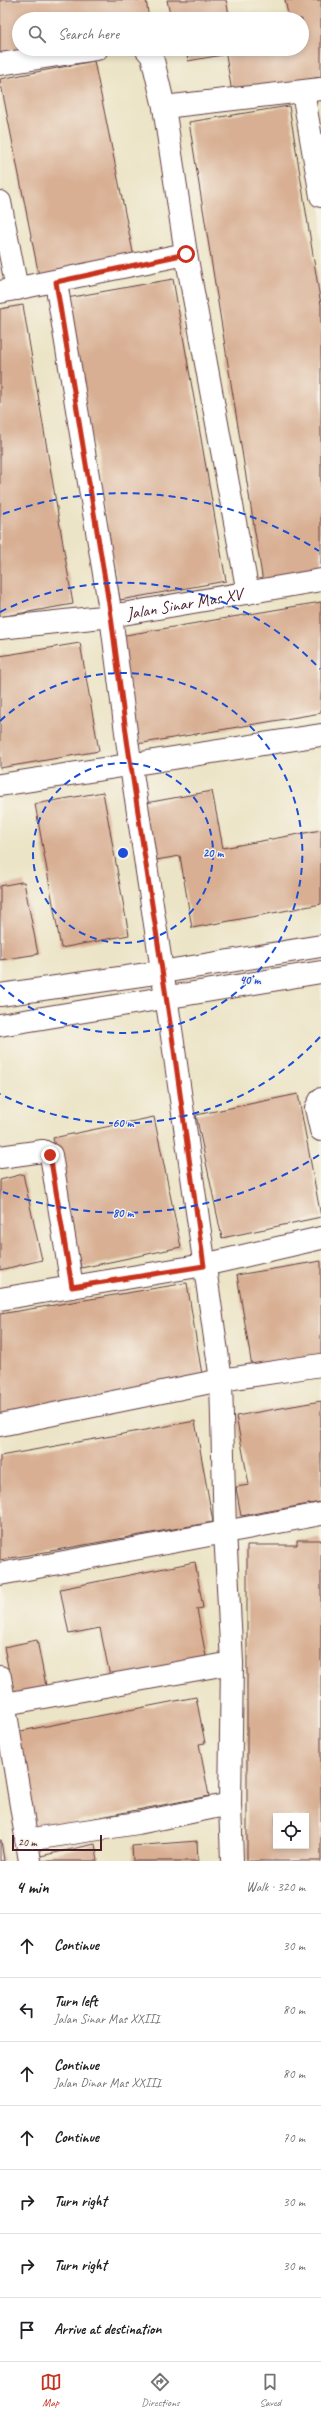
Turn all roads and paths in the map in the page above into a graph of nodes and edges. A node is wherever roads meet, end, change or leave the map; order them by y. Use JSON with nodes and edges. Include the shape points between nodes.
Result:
{"nodes":[{"id":1,"x":52,"y":56,"type":"edge"},
{"id":2,"x":152,"y":56,"type":"edge"},
{"id":3,"x":0,"y":64,"type":"edge"},
{"id":4,"x":312,"y":91,"type":"edge"},
{"id":5,"x":164,"y":108,"type":"junction"},
{"id":6,"x":321,"y":196,"type":"edge"},
{"id":7,"x":0,"y":202,"type":"edge"},
{"id":8,"x":186,"y":254,"type":"junction"},
{"id":9,"x":56,"y":282,"type":"junction"},
{"id":10,"x":8,"y":291,"type":"edge"},
{"id":11,"x":321,"y":580,"type":"edge"},
{"id":12,"x":248,"y":593,"type":"junction"},
{"id":13,"x":111,"y":616,"type":"junction"},
{"id":14,"x":0,"y":628,"type":"edge"},
{"id":15,"x":321,"y":735,"type":"edge"},
{"id":16,"x":130,"y":765,"type":"junction"},
{"id":17,"x":0,"y":785,"type":"edge"},
{"id":18,"x":321,"y":946,"type":"edge"},
{"id":19,"x":162,"y":972,"type":"junction"},
{"id":20,"x":321,"y":972,"type":"edge"},
{"id":21,"x":0,"y":995,"type":"edge"},
{"id":22,"x":165,"y":998,"type":"junction"},
{"id":23,"x":0,"y":1025,"type":"edge"},
{"id":24,"x":321,"y":1099,"type":"edge"},
{"id":25,"x":321,"y":1130,"type":"edge"},
{"id":26,"x":0,"y":1157,"type":"edge"},
{"id":27,"x":321,"y":1238,"type":"edge"},
{"id":28,"x":204,"y":1266,"type":"junction"},
{"id":29,"x":72,"y":1287,"type":"junction"},
{"id":30,"x":0,"y":1299,"type":"edge"},
{"id":31,"x":321,"y":1365,"type":"edge"},
{"id":32,"x":221,"y":1380,"type":"junction"},
{"id":33,"x":0,"y":1425,"type":"edge"},
{"id":34,"x":321,"y":1514,"type":"edge"},
{"id":35,"x":225,"y":1531,"type":"junction"},
{"id":36,"x":0,"y":1574,"type":"edge"},
{"id":37,"x":232,"y":1663,"type":"junction"},
{"id":38,"x":0,"y":1677,"type":"edge"},
{"id":39,"x":5,"y":1704,"type":"junction"},
{"id":40,"x":230,"y":1804,"type":"junction"},
{"id":41,"x":28,"y":1851,"type":"edge"},
{"id":42,"x":232,"y":1861,"type":"edge"}],
"edges":[{"from":1,"to":3,"type":"street"},
{"from":2,"to":5,"type":"street"},
{"from":4,"to":5,"type":"street"},
{"from":4,"to":6,"type":"street"},
{"from":5,"to":8,"type":"street"},
{"from":7,"to":10,"type":"street"},
{"from":8,"to":9,"type":"street"},
{"from":8,"to":12,"type":"street"},
{"from":9,"to":10,"type":"street"},
{"from":9,"to":13,"type":"street"},
{"from":11,"to":12,"type":"street","name":"Jalan Sinar Mas XV"},
{"from":12,"to":13,"type":"street","name":"Jalan Sinar Mas XV"},
{"from":13,"to":14,"type":"street","name":"Jalan Sinar Mas XV"},
{"from":13,"to":16,"type":"street"},
{"from":15,"to":16,"type":"street"},
{"from":16,"to":17,"type":"street"},
{"from":16,"to":19,"type":"street"},
{"from":18,"to":19,"type":"street"},
{"from":19,"to":21,"type":"street"},
{"from":19,"to":22,"type":"street"},
{"from":20,"to":22,"type":"street"},
{"from":22,"to":23,"type":"street"},
{"from":22,"to":28,"type":"street"},
{"from":24,"to":25,"type":"street","via":[[316,1108]]},
{"from":26,"to":29,"type":"street","via":[[43,1151],[50,1155]]},
{"from":27,"to":28,"type":"street"},
{"from":28,"to":29,"type":"street"},
{"from":28,"to":32,"type":"street"},
{"from":29,"to":30,"type":"street"},
{"from":31,"to":32,"type":"street"},
{"from":32,"to":33,"type":"street"},
{"from":32,"to":35,"type":"street"},
{"from":34,"to":35,"type":"street"},
{"from":35,"to":36,"type":"street"},
{"from":35,"to":37,"type":"street"},
{"from":37,"to":39,"type":"street"},
{"from":37,"to":40,"type":"street"},
{"from":38,"to":39,"type":"street"},
{"from":39,"to":41,"type":"street"},
{"from":40,"to":41,"type":"street","via":[[138,1823]]},
{"from":40,"to":42,"type":"street"}]}
